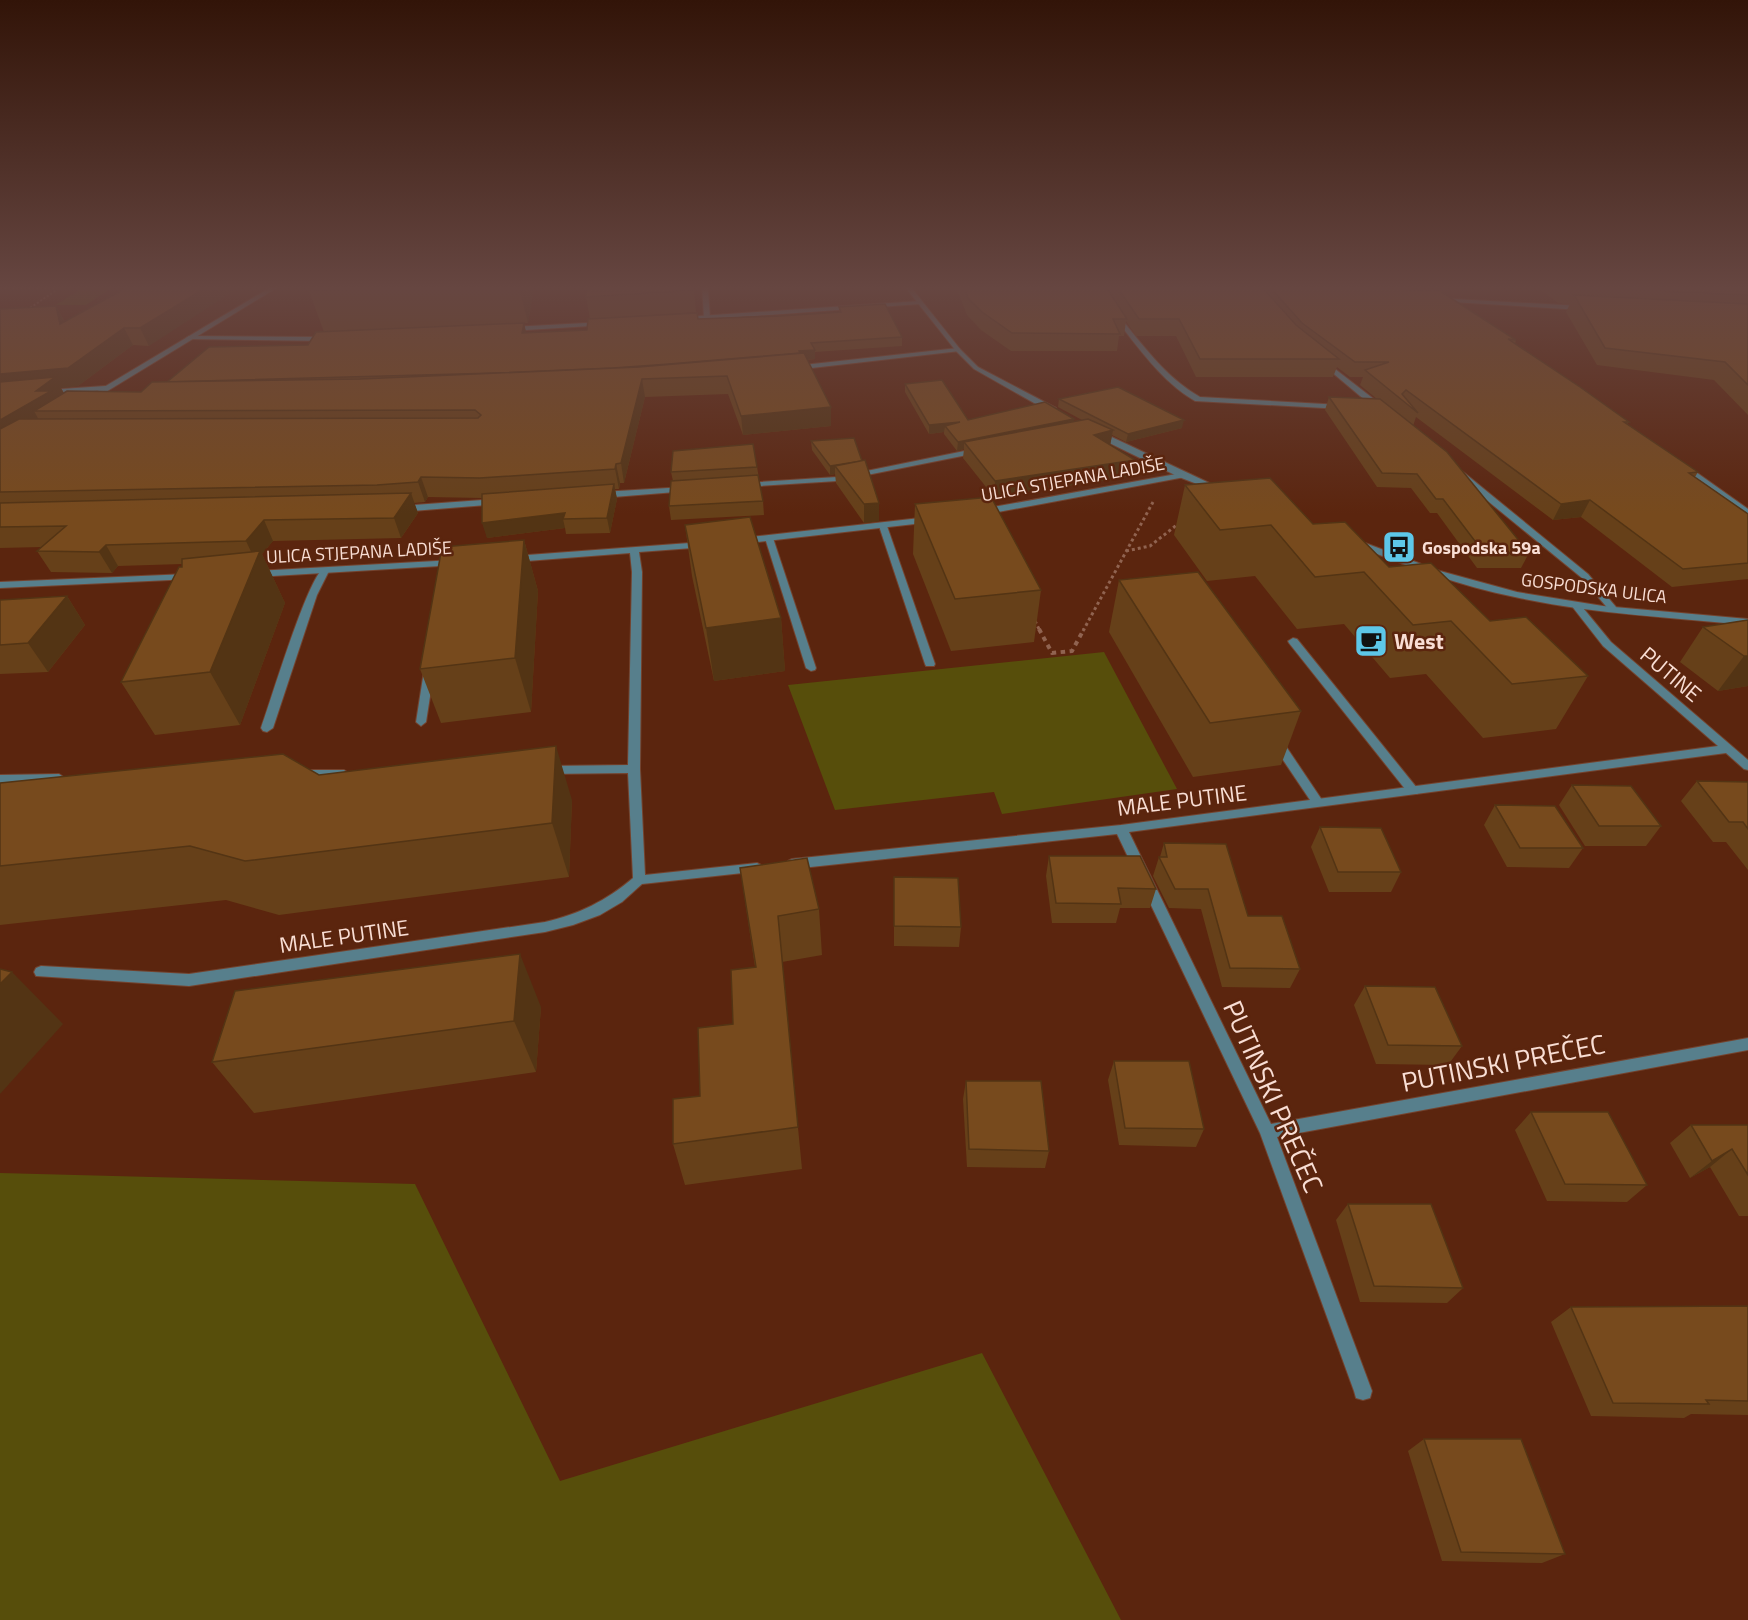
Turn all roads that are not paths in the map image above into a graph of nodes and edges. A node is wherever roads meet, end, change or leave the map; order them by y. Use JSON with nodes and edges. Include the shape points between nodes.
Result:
{"nodes":[{"id":1,"x":148,"y":363,"type":"edge"},
{"id":2,"x":840,"y":363,"type":"edge"},
{"id":3,"x":971,"y":363,"type":"edge"},
{"id":4,"x":1157,"y":363,"type":"edge"},
{"id":5,"x":1324,"y":363,"type":"edge"},
{"id":6,"x":789,"y":368,"type":"edge"},
{"id":7,"x":105,"y":388,"type":"junction"},
{"id":8,"x":42,"y":393,"type":"edge"},
{"id":9,"x":89,"y":398,"type":"junction"},
{"id":10,"x":107,"y":398,"type":"edge"},
{"id":11,"x":79,"y":404,"type":"edge"},
{"id":12,"x":1346,"y":407,"type":"edge"},
{"id":13,"x":1369,"y":408,"type":"edge"},
{"id":14,"x":1381,"y":408,"type":"junction"},
{"id":15,"x":1056,"y":412,"type":"edge"},
{"id":16,"x":1390,"y":416,"type":"edge"},
{"id":17,"x":1087,"y":429,"type":"edge"},
{"id":18,"x":995,"y":447,"type":"edge"},
{"id":19,"x":1671,"y":459,"type":"edge"},
{"id":20,"x":1452,"y":467,"type":"edge"},
{"id":21,"x":1182,"y":475,"type":"junction"},
{"id":22,"x":730,"y":486,"type":"edge"},
{"id":23,"x":694,"y":488,"type":"edge"},
{"id":24,"x":1226,"y":492,"type":"edge"},
{"id":25,"x":587,"y":496,"type":"edge"},
{"id":26,"x":503,"y":501,"type":"edge"},
{"id":27,"x":384,"y":510,"type":"edge"},
{"id":28,"x":1748,"y":513,"type":"edge"},
{"id":29,"x":971,"y":514,"type":"edge"},
{"id":30,"x":938,"y":519,"type":"edge"},
{"id":31,"x":883,"y":526,"type":"junction"},
{"id":32,"x":770,"y":538,"type":"junction"},
{"id":33,"x":1346,"y":539,"type":"edge"},
{"id":34,"x":736,"y":541,"type":"edge"},
{"id":35,"x":713,"y":544,"type":"edge"},
{"id":36,"x":634,"y":552,"type":"junction"},
{"id":37,"x":506,"y":560,"type":"edge"},
{"id":38,"x":459,"y":563,"type":"edge"},
{"id":39,"x":324,"y":571,"type":"junction"},
{"id":40,"x":243,"y":575,"type":"edge"},
{"id":41,"x":197,"y":577,"type":"edge"},
{"id":42,"x":0,"y":585,"type":"edge"},
{"id":43,"x":1576,"y":605,"type":"junction"},
{"id":44,"x":1613,"y":609,"type":"junction"},
{"id":45,"x":1748,"y":622,"type":"edge"},
{"id":46,"x":1293,"y":641,"type":"dead end"},
{"id":47,"x":432,"y":656,"type":"edge"},
{"id":48,"x":930,"y":663,"type":"dead end"},
{"id":49,"x":811,"y":668,"type":"dead end"},
{"id":50,"x":421,"y":722,"type":"dead end"},
{"id":51,"x":267,"y":728,"type":"dead end"},
{"id":52,"x":1273,"y":735,"type":"edge"},
{"id":53,"x":1728,"y":748,"type":"junction"},
{"id":54,"x":1748,"y":766,"type":"edge"},
{"id":55,"x":634,"y":769,"type":"junction"},
{"id":56,"x":538,"y":770,"type":"edge"},
{"id":57,"x":359,"y":773,"type":"edge"},
{"id":58,"x":287,"y":774,"type":"edge"},
{"id":59,"x":72,"y":778,"type":"edge"},
{"id":60,"x":0,"y":779,"type":"edge"},
{"id":61,"x":1413,"y":791,"type":"junction"},
{"id":62,"x":1318,"y":803,"type":"junction"},
{"id":63,"x":1121,"y":830,"type":"junction"},
{"id":64,"x":639,"y":880,"type":"junction"},
{"id":65,"x":41,"y":972,"type":"dead end"},
{"id":66,"x":1748,"y":1044,"type":"edge"},
{"id":67,"x":1267,"y":1132,"type":"junction"},
{"id":68,"x":1363,"y":1391,"type":"dead end"}],
"edges":[{"from":1,"to":7,"type":"street"},
{"from":2,"to":6,"type":"street"},
{"from":3,"to":15,"type":"street"},
{"from":4,"to":12,"type":"street","via":[[1184,392],[1198,399]]},
{"from":5,"to":14,"type":"street"},
{"from":7,"to":8,"type":"street"},
{"from":7,"to":9,"type":"street"},
{"from":9,"to":10,"type":"street"},
{"from":9,"to":11,"type":"street"},
{"from":13,"to":14,"type":"street"},
{"from":14,"to":16,"type":"street"},
{"from":17,"to":21,"type":"street"},
{"from":18,"to":22,"type":"street","via":[[837,478]]},
{"from":19,"to":28,"type":"street"},
{"from":20,"to":44,"type":"street","via":[[1585,576]]},
{"from":21,"to":24,"type":"street"},
{"from":21,"to":29,"type":"street","name":"ULICA STJEPANA LADIŠE"},
{"from":23,"to":25,"type":"street"},
{"from":26,"to":27,"type":"street"},
{"from":30,"to":31,"type":"street"},
{"from":31,"to":32,"type":"street"},
{"from":31,"to":48,"type":"street"},
{"from":32,"to":34,"type":"street"},
{"from":32,"to":49,"type":"street"},
{"from":33,"to":43,"type":"street","name":"GOSPODSKA ULICA","via":[[1470,583]]},
{"from":35,"to":36,"type":"street"},
{"from":36,"to":37,"type":"street"},
{"from":36,"to":55,"type":"street"},
{"from":38,"to":39,"type":"street","name":"ULICA STJEPANA LADIŠE","via":[[447,568]]},
{"from":39,"to":40,"type":"street","name":"ULICA STJEPANA LADIŠE"},
{"from":39,"to":51,"type":"street","via":[[312,595]]},
{"from":41,"to":42,"type":"street"},
{"from":43,"to":44,"type":"street","name":"GOSPODSKA ULICA"},
{"from":43,"to":53,"type":"street","name":"PUTINE","via":[[1607,644]]},
{"from":44,"to":45,"type":"street","name":"GOSPODSKA ULICA"},
{"from":46,"to":61,"type":"street"},
{"from":47,"to":50,"type":"street"},
{"from":52,"to":62,"type":"street"},
{"from":53,"to":54,"type":"street","name":"PUTINE"},
{"from":53,"to":61,"type":"street","name":"MALE PUTINE"},
{"from":55,"to":56,"type":"street"},
{"from":55,"to":64,"type":"street"},
{"from":57,"to":58,"type":"street"},
{"from":59,"to":60,"type":"street"},
{"from":61,"to":62,"type":"street","name":"MALE PUTINE"},
{"from":62,"to":63,"type":"street","name":"MALE PUTINE"},
{"from":63,"to":64,"type":"street","name":"MALE PUTINE"},
{"from":63,"to":67,"type":"street","name":"PUTINSKI PREČEC"},
{"from":64,"to":65,"type":"street","name":"MALE PUTINE","via":[[615,902],[580,920],[545,927],[189,980]]},
{"from":66,"to":67,"type":"street","name":"PUTINSKI PREČEC"},
{"from":67,"to":68,"type":"street","name":"PUTINSKI PREČEC"}]}
